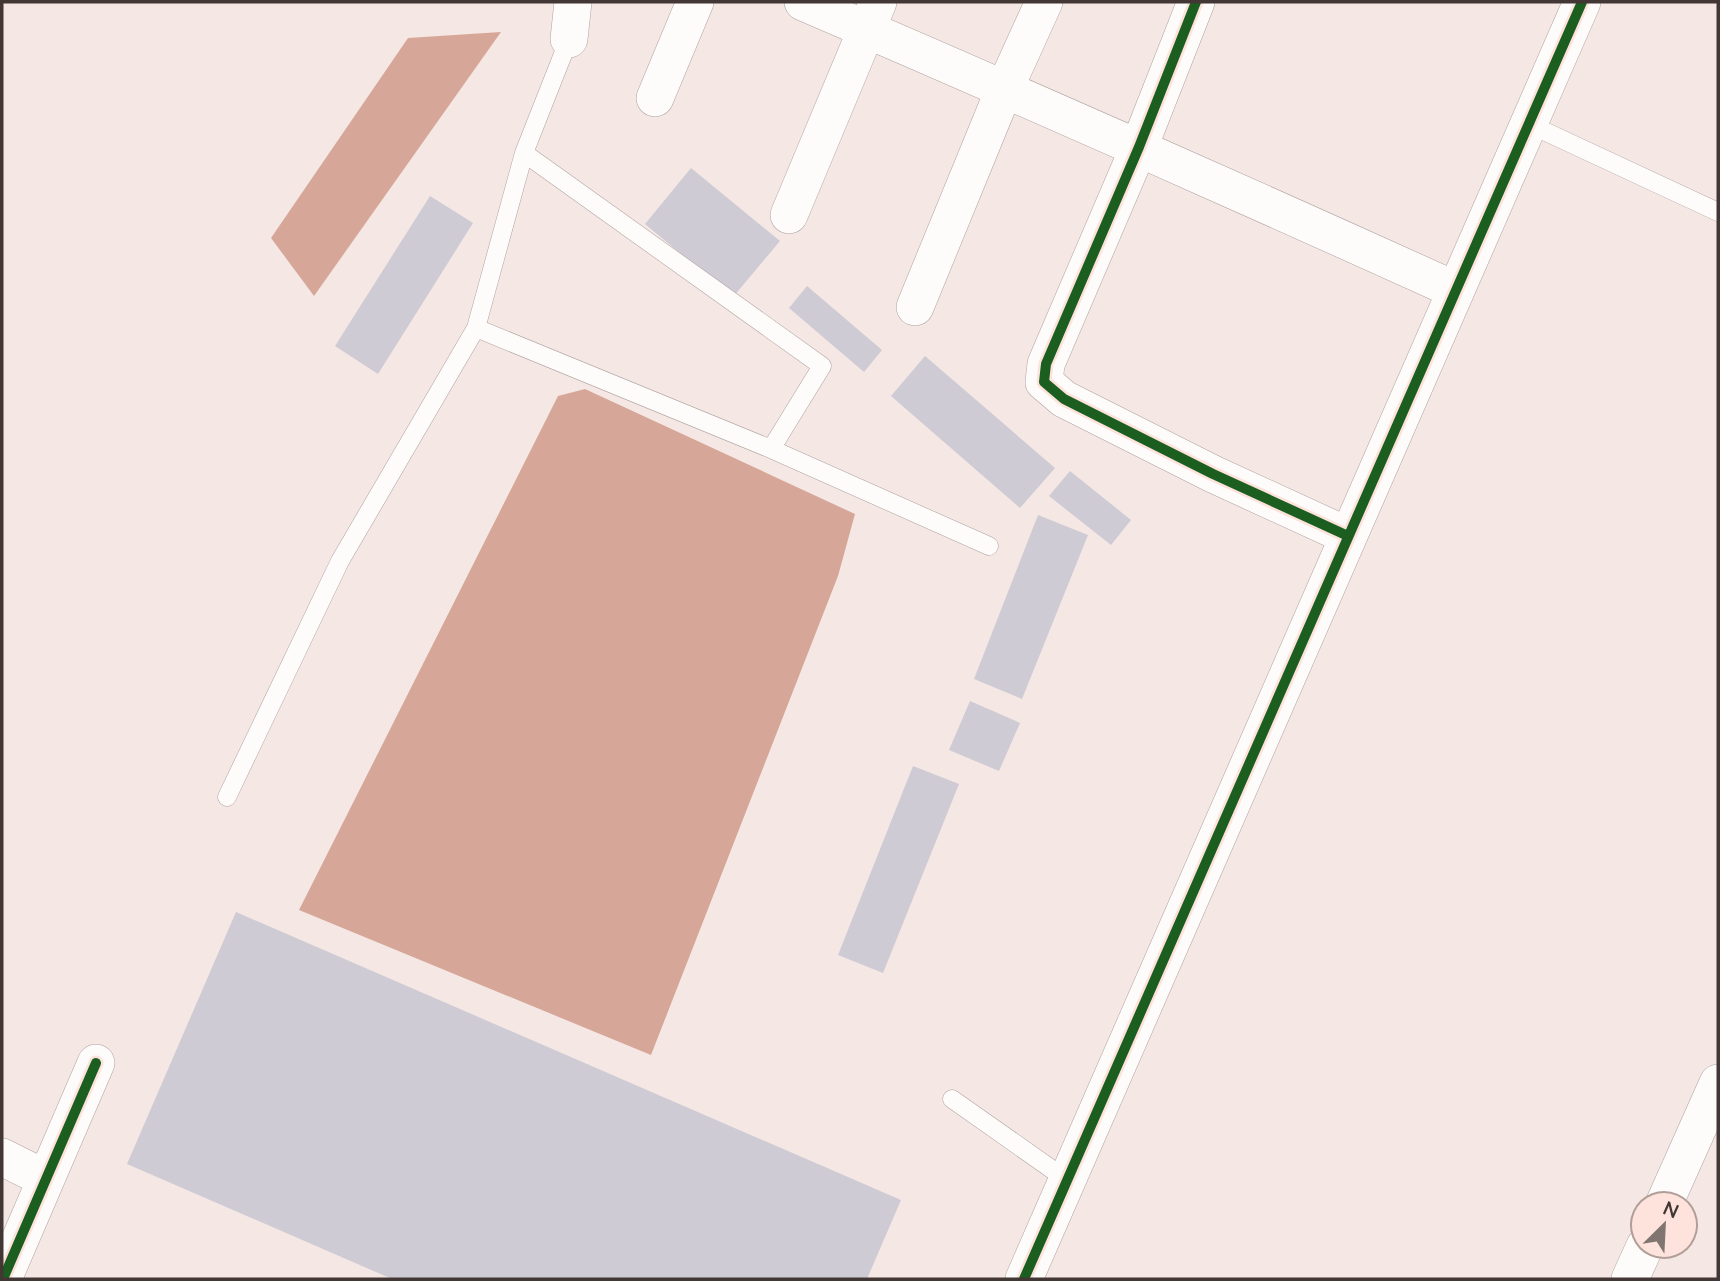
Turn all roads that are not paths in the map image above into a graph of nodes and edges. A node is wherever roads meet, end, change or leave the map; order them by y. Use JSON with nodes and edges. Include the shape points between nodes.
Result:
{"nodes":[{"id":1,"x":573,"y":2,"type":"edge"},
{"id":2,"x":695,"y":2,"type":"edge"},
{"id":3,"x":803,"y":2,"type":"edge"},
{"id":4,"x":1044,"y":2,"type":"edge"},
{"id":5,"x":1196,"y":2,"type":"edge"},
{"id":6,"x":1582,"y":2,"type":"edge"},
{"id":7,"x":872,"y":15,"type":"edge"},
{"id":8,"x":569,"y":39,"type":"joint"},
{"id":9,"x":1004,"y":90,"type":"junction"},
{"id":10,"x":655,"y":98,"type":"dead end"},
{"id":11,"x":1529,"y":124,"type":"junction"},
{"id":12,"x":1139,"y":147,"type":"junction"},
{"id":13,"x":524,"y":153,"type":"junction"},
{"id":14,"x":1718,"y":212,"type":"edge"},
{"id":15,"x":789,"y":215,"type":"dead end"},
{"id":16,"x":1455,"y":290,"type":"junction"},
{"id":17,"x":915,"y":307,"type":"dead end"},
{"id":18,"x":476,"y":328,"type":"junction"},
{"id":19,"x":771,"y":449,"type":"junction"},
{"id":20,"x":1348,"y":536,"type":"junction"},
{"id":21,"x":989,"y":546,"type":"dead end"},
{"id":22,"x":227,"y":797,"type":"dead end"},
{"id":23,"x":96,"y":1063,"type":"dead end"},
{"id":24,"x":1717,"y":1091,"type":"edge"},
{"id":25,"x":952,"y":1099,"type":"dead end"},
{"id":26,"x":2,"y":1157,"type":"edge"},
{"id":27,"x":46,"y":1179,"type":"junction"},
{"id":28,"x":1067,"y":1180,"type":"junction"},
{"id":29,"x":1671,"y":1190,"type":"edge"},
{"id":30,"x":3,"y":1279,"type":"edge"},
{"id":31,"x":1024,"y":1279,"type":"edge"}],
"edges":[{"from":1,"to":8,"type":"street"},
{"from":2,"to":10,"type":"street"},
{"from":3,"to":7,"type":"street"},
{"from":4,"to":9,"type":"street"},
{"from":5,"to":12,"type":"street"},
{"from":6,"to":11,"type":"street"},
{"from":7,"to":9,"type":"street"},
{"from":7,"to":15,"type":"street"},
{"from":8,"to":13,"type":"lane"},
{"from":9,"to":12,"type":"street"},
{"from":9,"to":17,"type":"street"},
{"from":11,"to":14,"type":"lane"},
{"from":11,"to":16,"type":"street"},
{"from":12,"to":16,"type":"street"},
{"from":12,"to":20,"type":"street","via":[[1046,364],[1044,382],[1064,399],[1188,462]]},
{"from":13,"to":18,"type":"lane"},
{"from":13,"to":19,"type":"lane","via":[[822,366]]},
{"from":16,"to":20,"type":"street"},
{"from":18,"to":19,"type":"lane"},
{"from":18,"to":22,"type":"lane","via":[[340,561]]},
{"from":19,"to":21,"type":"lane"},
{"from":20,"to":28,"type":"street"},
{"from":23,"to":27,"type":"street"},
{"from":24,"to":29,"type":"street"},
{"from":25,"to":28,"type":"lane"},
{"from":26,"to":27,"type":"street"},
{"from":27,"to":30,"type":"street"},
{"from":28,"to":31,"type":"street"}]}
